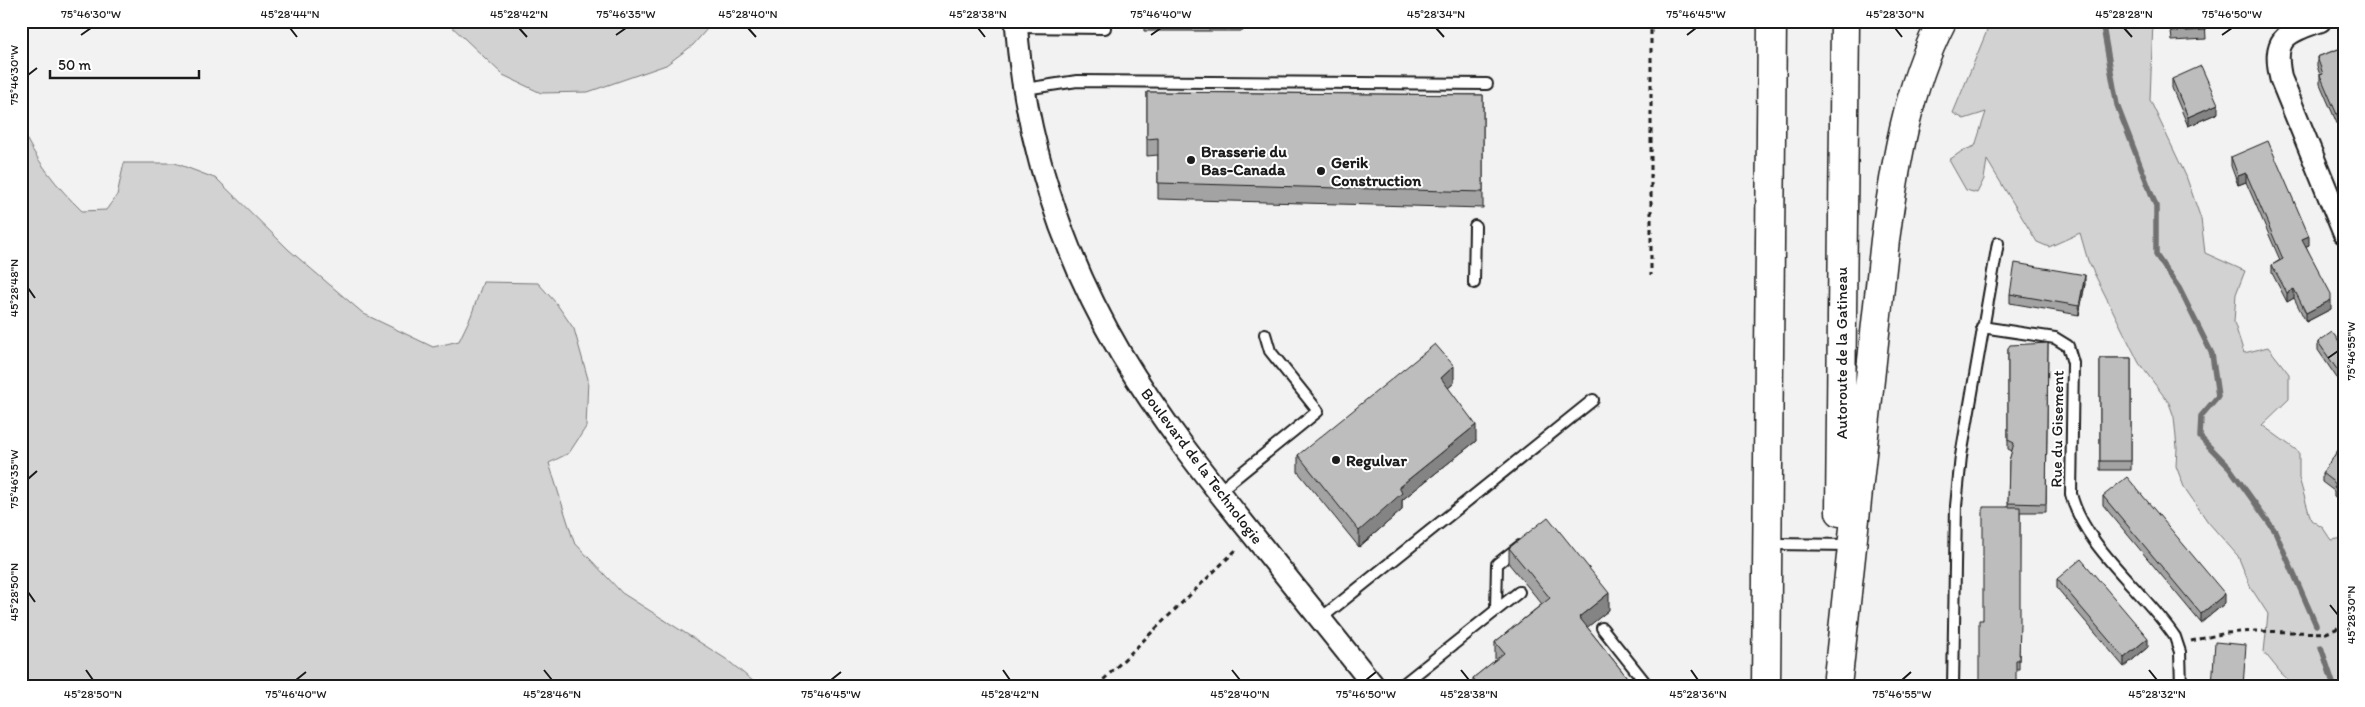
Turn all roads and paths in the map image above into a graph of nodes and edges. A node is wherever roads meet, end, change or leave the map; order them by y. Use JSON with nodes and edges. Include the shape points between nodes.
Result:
{"nodes":[{"id":1,"x":1105,"y":21,"type":"edge"},
{"id":2,"x":1651,"y":21,"type":"edge"},
{"id":3,"x":1772,"y":21,"type":"edge"},
{"id":4,"x":1845,"y":21,"type":"edge"},
{"id":5,"x":1942,"y":21,"type":"edge"},
{"id":6,"x":2320,"y":21,"type":"edge"},
{"id":7,"x":1016,"y":24,"type":"edge"},
{"id":8,"x":1487,"y":84,"type":"dead end"},
{"id":9,"x":1025,"y":89,"type":"junction"},
{"id":10,"x":1475,"y":226,"type":"dead end"},
{"id":11,"x":2344,"y":233,"type":"edge"},
{"id":12,"x":1998,"y":243,"type":"dead end"},
{"id":13,"x":1651,"y":275,"type":"dead end"},
{"id":14,"x":1474,"y":283,"type":"dead end"},
{"id":15,"x":1982,"y":327,"type":"junction"},
{"id":16,"x":1265,"y":334,"type":"dead end"},
{"id":17,"x":1593,"y":400,"type":"dead end"},
{"id":18,"x":1218,"y":492,"type":"junction"},
{"id":19,"x":1252,"y":535,"type":"junction"},
{"id":20,"x":1525,"y":541,"type":"edge"},
{"id":21,"x":1768,"y":544,"type":"junction"},
{"id":22,"x":1846,"y":545,"type":"junction"},
{"id":23,"x":1519,"y":592,"type":"dead end"},
{"id":24,"x":1496,"y":609,"type":"junction"},
{"id":25,"x":1320,"y":619,"type":"junction"},
{"id":26,"x":2344,"y":622,"type":"edge"},
{"id":27,"x":1602,"y":628,"type":"dead end"},
{"id":28,"x":2178,"y":644,"type":"junction"},
{"id":29,"x":1838,"y":681,"type":"edge"},
{"id":30,"x":1097,"y":686,"type":"edge"},
{"id":31,"x":1374,"y":686,"type":"edge"},
{"id":32,"x":1401,"y":686,"type":"edge"},
{"id":33,"x":1648,"y":686,"type":"edge"},
{"id":34,"x":1766,"y":686,"type":"edge"},
{"id":35,"x":1953,"y":686,"type":"edge"},
{"id":36,"x":2181,"y":686,"type":"edge"}],
"edges":[{"from":1,"to":7,"type":"lane","via":[[1105,28]]},
{"from":2,"to":13,"type":"path"},
{"from":3,"to":21,"type":"highway"},
{"from":4,"to":22,"type":"highway","name":"Autoroute de la Gatineau"},
{"from":5,"to":22,"type":"highway","via":[[1913,94],[1894,178]]},
{"from":6,"to":11,"type":"street","via":[[2287,34],[2278,50],[2281,79]]},
{"from":7,"to":9,"type":"street","name":"Boulevard de la Technologie"},
{"from":8,"to":9,"type":"lane","via":[[1077,81]]},
{"from":9,"to":18,"type":"street","name":"Boulevard de la Technologie","via":[[1042,167],[1090,295],[1146,394]]},
{"from":10,"to":14,"type":"lane"},
{"from":12,"to":15,"type":"lane"},
{"from":15,"to":28,"type":"lane","name":"Rue du Gisement","via":[[2055,338],[2068,346],[2073,363],[2071,494],[2074,506],[2086,529],[2169,628]]},
{"from":15,"to":35,"type":"lane","via":[[1956,506]]},
{"from":16,"to":18,"type":"lane","via":[[1270,350],[1318,411]]},
{"from":17,"to":25,"type":"lane"},
{"from":18,"to":19,"type":"street","name":"Boulevard de la Technologie"},
{"from":19,"to":25,"type":"street","name":"Boulevard de la Technologie"},
{"from":19,"to":30,"type":"path"},
{"from":20,"to":24,"type":"lane","via":[[1497,564]]},
{"from":21,"to":22,"type":"lane"},
{"from":21,"to":34,"type":"highway"},
{"from":22,"to":29,"type":"highway"},
{"from":23,"to":24,"type":"lane"},
{"from":24,"to":32,"type":"lane"},
{"from":25,"to":31,"type":"street","name":"Boulevard de la Technologie"},
{"from":26,"to":28,"type":"path","via":[[2326,633],[2226,633]]},
{"from":27,"to":33,"type":"lane"},
{"from":28,"to":36,"type":"lane","name":"Rue du Gisement"}]}
